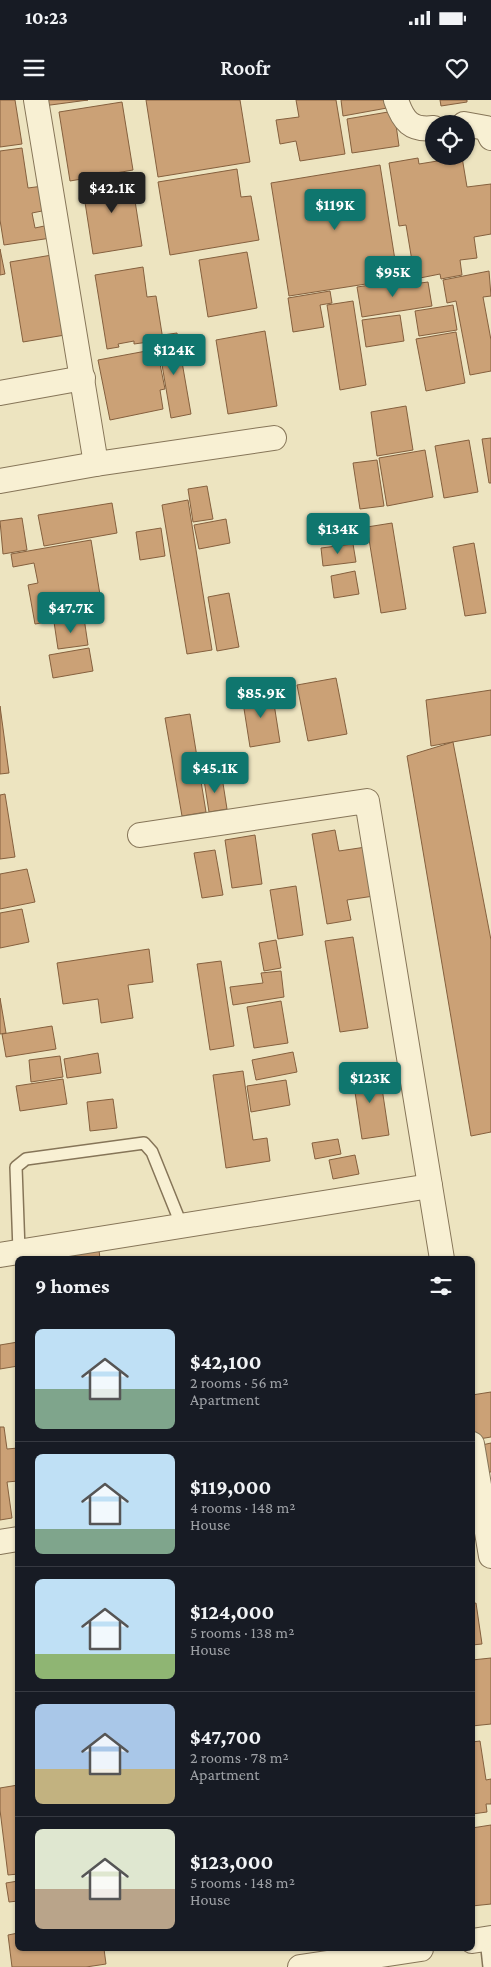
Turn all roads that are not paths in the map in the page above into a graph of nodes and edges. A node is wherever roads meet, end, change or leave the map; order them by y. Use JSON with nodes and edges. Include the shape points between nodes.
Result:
{"nodes":[{"id":1,"x":36,"y":100,"type":"edge"},
{"id":2,"x":396,"y":100,"type":"edge"},
{"id":3,"x":475,"y":126,"type":"edge"},
{"id":4,"x":425,"y":129,"type":"edge"},
{"id":5,"x":491,"y":138,"type":"edge"},
{"id":6,"x":83,"y":378,"type":"junction"},
{"id":7,"x":0,"y":393,"type":"edge"},
{"id":8,"x":274,"y":438,"type":"dead end"},
{"id":9,"x":96,"y":464,"type":"junction"},
{"id":10,"x":0,"y":481,"type":"edge"},
{"id":11,"x":140,"y":835,"type":"dead end"},
{"id":12,"x":430,"y":1186,"type":"junction"},
{"id":13,"x":181,"y":1224,"type":"junction"},
{"id":14,"x":10,"y":1253,"type":"edge"},
{"id":15,"x":442,"y":1256,"type":"edge"},
{"id":16,"x":475,"y":1462,"type":"edge"},
{"id":17,"x":15,"y":1540,"type":"edge"},
{"id":18,"x":0,"y":1542,"type":"edge"},
{"id":19,"x":491,"y":1556,"type":"edge"},
{"id":20,"x":483,"y":1939,"type":"edge"},
{"id":21,"x":407,"y":1951,"type":"edge"},
{"id":22,"x":310,"y":1966,"type":"edge"},
{"id":23,"x":489,"y":1967,"type":"edge"}],
"edges":[{"from":1,"to":6,"type":"street"},
{"from":2,"to":4,"type":"street","via":[[400,113],[411,126]]},
{"from":3,"to":5,"type":"street","via":[[486,128]]},
{"from":6,"to":7,"type":"street"},
{"from":6,"to":9,"type":"street"},
{"from":8,"to":9,"type":"street"},
{"from":9,"to":10,"type":"street"},
{"from":11,"to":12,"type":"street","via":[[367,801]]},
{"from":12,"to":13,"type":"street"},
{"from":12,"to":15,"type":"street"},
{"from":13,"to":14,"type":"street"},
{"from":13,"to":14,"type":"lane","via":[[152,1152],[144,1143],[26,1159],[16,1167]]},
{"from":16,"to":19,"type":"street"},
{"from":17,"to":18,"type":"street"},
{"from":20,"to":23,"type":"lane"},
{"from":21,"to":22,"type":"street"}]}
